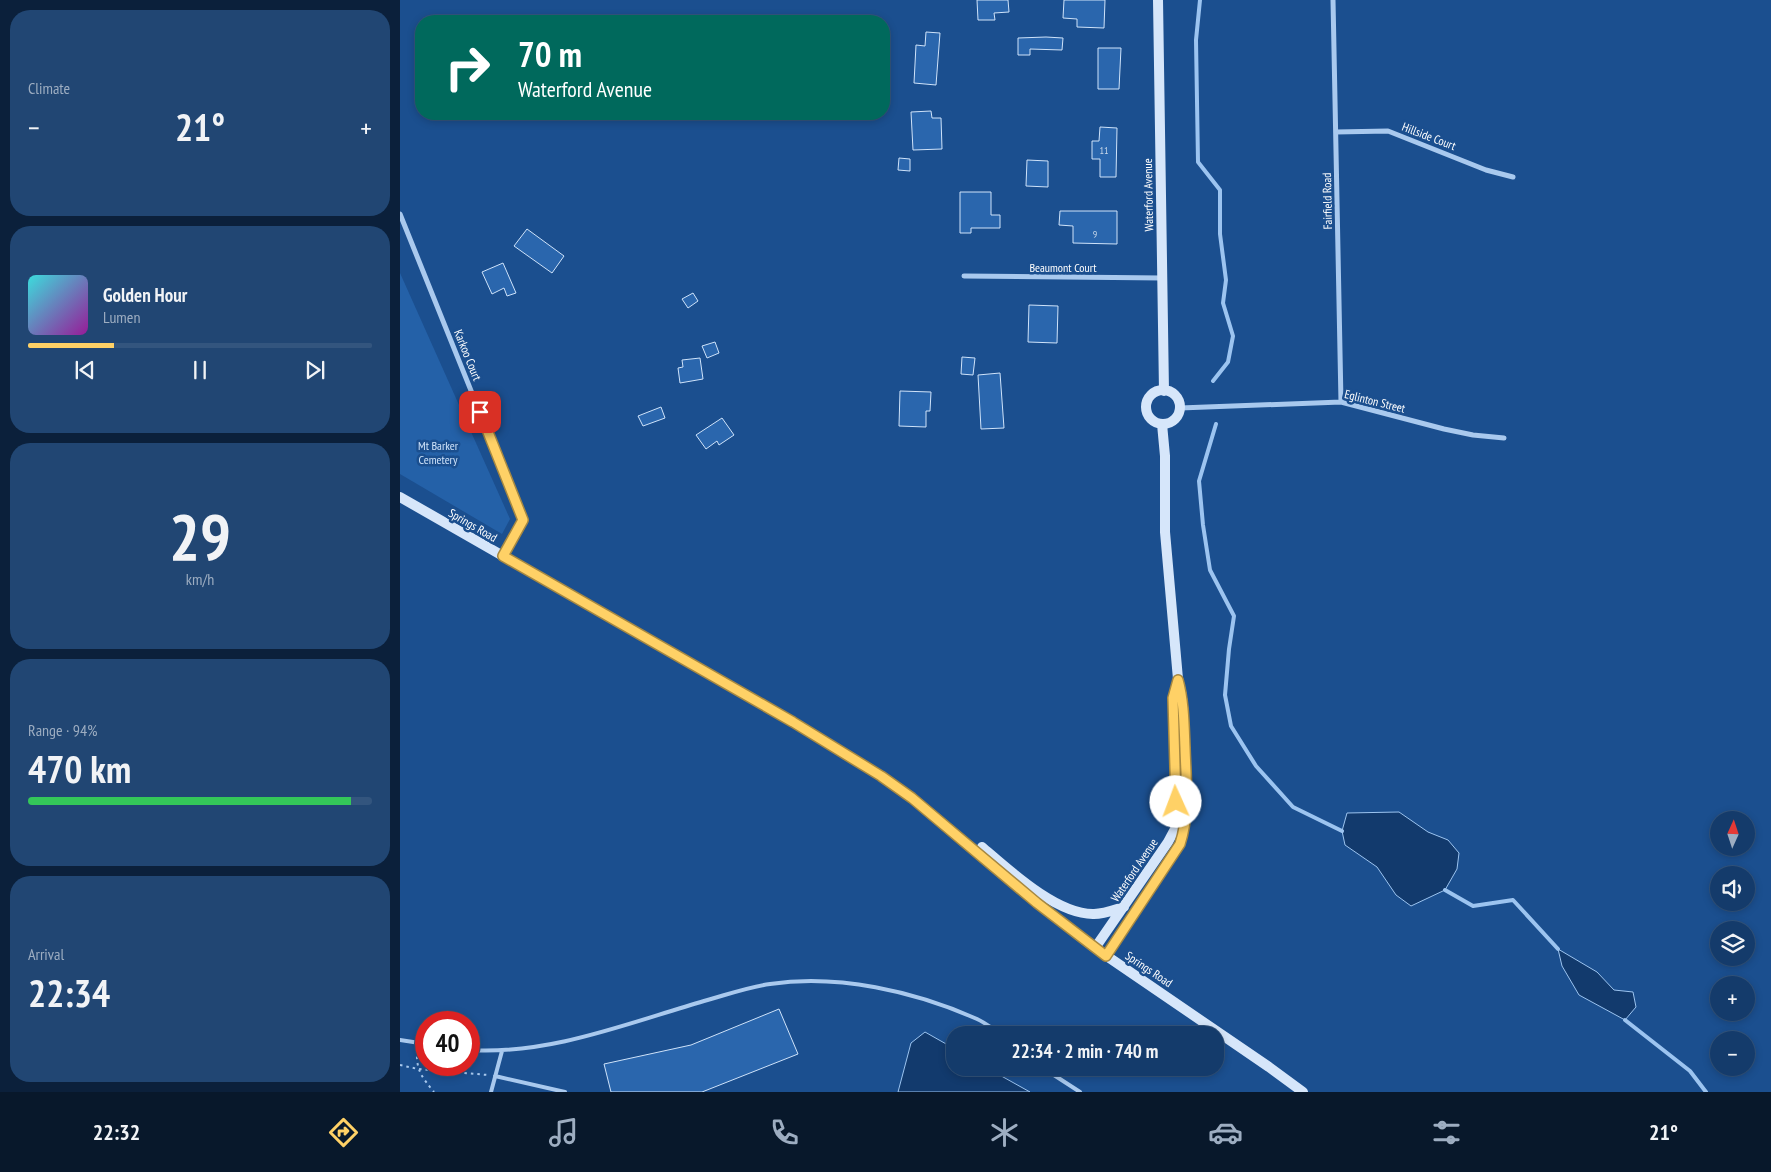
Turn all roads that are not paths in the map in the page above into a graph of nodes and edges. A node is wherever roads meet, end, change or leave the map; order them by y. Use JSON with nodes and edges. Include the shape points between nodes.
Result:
{"nodes":[{"id":1,"x":1158,"y":0,"type":"edge"},
{"id":2,"x":1333,"y":0,"type":"edge"},
{"id":3,"x":1336,"y":132,"type":"junction"},
{"id":4,"x":1513,"y":177,"type":"dead end"},
{"id":5,"x":400,"y":214,"type":"edge"},
{"id":6,"x":964,"y":276,"type":"dead end"},
{"id":7,"x":1162,"y":278,"type":"junction"},
{"id":8,"x":1164,"y":391,"type":"junction"},
{"id":9,"x":1341,"y":402,"type":"junction"},
{"id":10,"x":1180,"y":408,"type":"junction"},
{"id":11,"x":1162,"y":424,"type":"junction"},
{"id":12,"x":1504,"y":438,"type":"dead end"},
{"id":13,"x":400,"y":497,"type":"edge"},
{"id":14,"x":503,"y":556,"type":"junction"},
{"id":15,"x":1178,"y":680,"type":"junction"},
{"id":16,"x":883,"y":778,"type":"junction"},
{"id":17,"x":1124,"y":907,"type":"junction"},
{"id":18,"x":1095,"y":948,"type":"junction"},
{"id":19,"x":1106,"y":956,"type":"junction"},
{"id":20,"x":988,"y":1026,"type":"edge"},
{"id":21,"x":400,"y":1040,"type":"edge"},
{"id":22,"x":415,"y":1042,"type":"edge"},
{"id":23,"x":480,"y":1050,"type":"edge"},
{"id":24,"x":502,"y":1051,"type":"junction"},
{"id":25,"x":495,"y":1076,"type":"junction"},
{"id":26,"x":1055,"y":1076,"type":"edge"},
{"id":27,"x":491,"y":1092,"type":"edge"},
{"id":28,"x":566,"y":1092,"type":"edge"},
{"id":29,"x":1080,"y":1092,"type":"edge"},
{"id":30,"x":1304,"y":1092,"type":"edge"}],
"edges":[{"from":1,"to":7,"type":"street","name":"Waterford Avenue"},
{"from":2,"to":3,"type":"street","name":"Fairfield Road"},
{"from":3,"to":4,"type":"street","name":"Hillside Court","via":[[1388,131],[1486,170]]},
{"from":3,"to":9,"type":"street","name":"Fairfield Road"},
{"from":5,"to":14,"type":"street","name":"Karkoo Court","via":[[523,520]]},
{"from":6,"to":7,"type":"street","name":"Beaumont Court"},
{"from":7,"to":8,"type":"street","name":"Waterford Avenue"},
{"from":8,"to":10,"type":"street","via":[[1175,396]]},
{"from":8,"to":11,"type":"street","via":[[1152,395],[1146,406],[1150,418]]},
{"from":9,"to":10,"type":"street","name":"Eglinton Street"},
{"from":9,"to":12,"type":"street","name":"Eglinton Street","via":[[1451,431]]},
{"from":10,"to":11,"type":"street","via":[[1174,420]]},
{"from":11,"to":15,"type":"street","name":"Waterford Avenue","via":[[1165,532]]},
{"from":13,"to":14,"type":"street","name":"Springs Road"},
{"from":14,"to":16,"type":"street","name":"Springs Road","via":[[793,722]]},
{"from":15,"to":17,"type":"street","name":"Waterford Avenue","via":[[1173,698],[1176,827]]},
{"from":15,"to":19,"type":"street","name":"Waterford Avenue","via":[[1183,697],[1187,796],[1184,830],[1180,844]]},
{"from":16,"to":17,"type":"street","via":[[906,785],[1018,877],[1056,903],[1070,910],[1094,914]]},
{"from":16,"to":18,"type":"street","name":"Springs Road","via":[[912,798]]},
{"from":17,"to":18,"type":"street","name":"Waterford Avenue"},
{"from":18,"to":19,"type":"street","name":"Springs Road"},
{"from":19,"to":30,"type":"street","name":"Springs Road"},
{"from":20,"to":24,"type":"lane","via":[[902,993],[871,985],[770,984],[567,1041]]},
{"from":21,"to":22,"type":"lane"},
{"from":23,"to":24,"type":"lane"},
{"from":24,"to":25,"type":"lane"},
{"from":25,"to":27,"type":"lane"},
{"from":25,"to":28,"type":"lane"},
{"from":26,"to":29,"type":"lane"}]}
